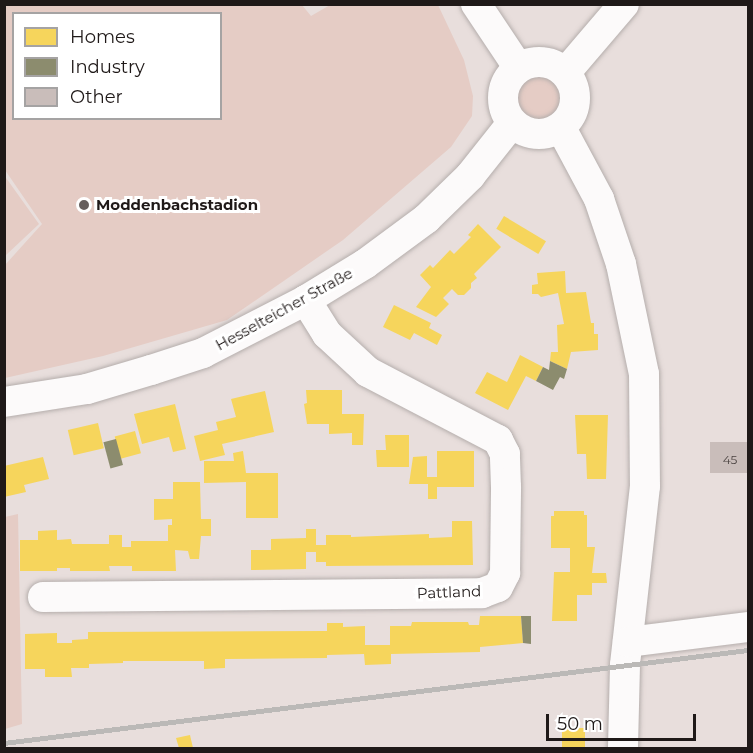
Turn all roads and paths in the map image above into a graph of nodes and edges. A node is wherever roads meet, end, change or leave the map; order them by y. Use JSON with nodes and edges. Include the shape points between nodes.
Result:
{"nodes":[{"id":1,"x":476,"y":4,"type":"edge"},
{"id":2,"x":624,"y":4,"type":"edge"},
{"id":3,"x":518,"y":67,"type":"junction"},
{"id":4,"x":566,"y":72,"type":"junction"},
{"id":5,"x":512,"y":123,"type":"junction"},
{"id":6,"x":561,"y":128,"type":"junction"},
{"id":7,"x":306,"y":300,"type":"junction"},
{"id":8,"x":4,"y":402,"type":"edge"},
{"id":9,"x":43,"y":597,"type":"dead end"},
{"id":10,"x":748,"y":627,"type":"edge"},
{"id":11,"x":628,"y":642,"type":"junction"},
{"id":12,"x":623,"y":748,"type":"edge"}],
"edges":[{"from":1,"to":3,"type":"street"},
{"from":2,"to":4,"type":"street"},
{"from":3,"to":4,"type":"street","via":[[534,61],[551,63]]},
{"from":3,"to":5,"type":"street","via":[[505,84],[503,104]]},
{"from":4,"to":6,"type":"street","via":[[574,85],[576,101]]},
{"from":5,"to":6,"type":"street","via":[[527,132],[544,134]]},
{"from":5,"to":7,"type":"street","name":"Hesselteicher Straße","via":[[470,176],[426,219],[366,264]]},
{"from":6,"to":11,"type":"street","via":[[599,200],[617,253],[644,374],[645,486]]},
{"from":7,"to":8,"type":"street","name":"Hesselteicher Straße","via":[[203,353],[162,367],[87,388]]},
{"from":7,"to":9,"type":"street","name":"Pattland","via":[[327,334],[368,372],[498,440],[505,454],[506,487],[505,573],[498,587],[482,593]]},
{"from":10,"to":11,"type":"street"},
{"from":11,"to":12,"type":"street"}]}
